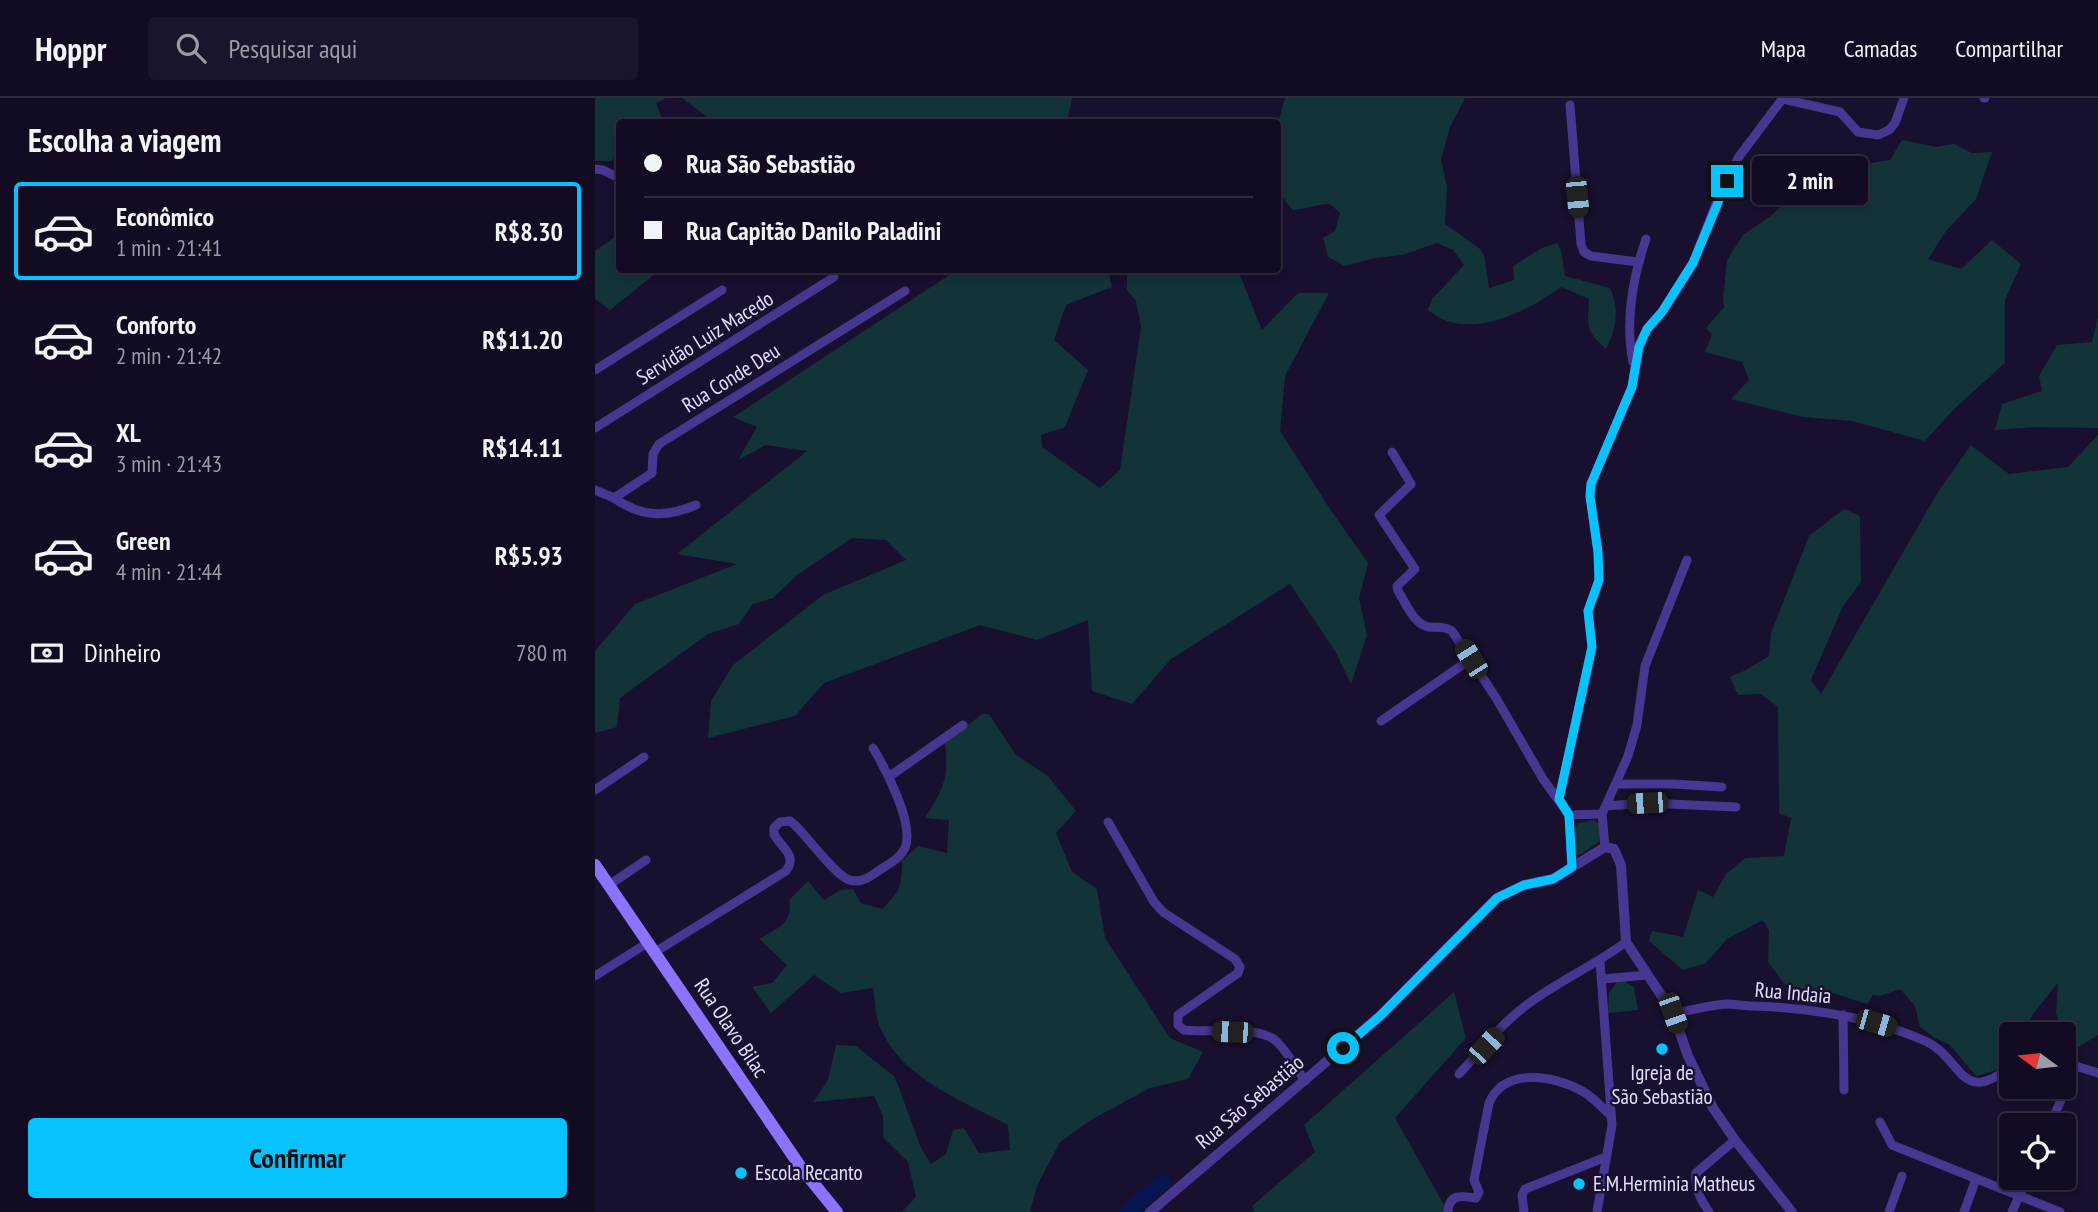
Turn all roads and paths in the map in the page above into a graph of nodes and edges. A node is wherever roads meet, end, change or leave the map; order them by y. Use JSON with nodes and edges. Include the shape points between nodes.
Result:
{"nodes":[{"id":1,"x":1903,"y":98,"type":"edge"},
{"id":2,"x":1783,"y":99,"type":"edge"},
{"id":3,"x":1570,"y":105,"type":"dead end"},
{"id":4,"x":595,"y":169,"type":"edge"},
{"id":5,"x":616,"y":176,"type":"edge"},
{"id":6,"x":1646,"y":239,"type":"dead end"},
{"id":7,"x":1638,"y":262,"type":"junction"},
{"id":8,"x":834,"y":277,"type":"dead end"},
{"id":9,"x":722,"y":290,"type":"dead end"},
{"id":10,"x":905,"y":291,"type":"dead end"},
{"id":11,"x":595,"y":370,"type":"edge"},
{"id":12,"x":1635,"y":371,"type":"junction"},
{"id":13,"x":595,"y":428,"type":"edge"},
{"id":14,"x":1392,"y":452,"type":"dead end"},
{"id":15,"x":595,"y":491,"type":"edge"},
{"id":16,"x":614,"y":498,"type":"junction"},
{"id":17,"x":696,"y":505,"type":"dead end"},
{"id":18,"x":1686,"y":560,"type":"dead end"},
{"id":19,"x":1471,"y":659,"type":"junction"},
{"id":20,"x":1381,"y":721,"type":"dead end"},
{"id":21,"x":963,"y":725,"type":"dead end"},
{"id":22,"x":873,"y":748,"type":"dead end"},
{"id":23,"x":644,"y":757,"type":"dead end"},
{"id":24,"x":890,"y":776,"type":"junction"},
{"id":25,"x":1617,"y":784,"type":"junction"},
{"id":26,"x":1723,"y":787,"type":"dead end"},
{"id":27,"x":595,"y":790,"type":"edge"},
{"id":28,"x":1559,"y":799,"type":"junction"},
{"id":29,"x":1736,"y":807,"type":"dead end"},
{"id":30,"x":1604,"y":810,"type":"junction"},
{"id":31,"x":1569,"y":815,"type":"junction"},
{"id":32,"x":1108,"y":822,"type":"dead end"},
{"id":33,"x":1605,"y":847,"type":"junction"},
{"id":34,"x":646,"y":860,"type":"dead end"},
{"id":35,"x":595,"y":865,"type":"edge"},
{"id":36,"x":1572,"y":867,"type":"junction"},
{"id":37,"x":609,"y":885,"type":"junction"},
{"id":38,"x":1626,"y":942,"type":"junction"},
{"id":39,"x":652,"y":947,"type":"junction"},
{"id":40,"x":1600,"y":961,"type":"junction"},
{"id":41,"x":1647,"y":975,"type":"junction"},
{"id":42,"x":595,"y":976,"type":"edge"},
{"id":43,"x":1602,"y":979,"type":"junction"},
{"id":44,"x":1673,"y":1013,"type":"junction"},
{"id":45,"x":1843,"y":1015,"type":"junction"},
{"id":46,"x":2076,"y":1066,"type":"edge"},
{"id":47,"x":2098,"y":1073,"type":"edge"},
{"id":48,"x":1459,"y":1074,"type":"dead end"},
{"id":49,"x":1999,"y":1074,"type":"edge"},
{"id":50,"x":1305,"y":1081,"type":"junction"},
{"id":51,"x":1844,"y":1090,"type":"dead end"},
{"id":52,"x":1611,"y":1116,"type":"junction"},
{"id":53,"x":1880,"y":1122,"type":"dead end"},
{"id":54,"x":1735,"y":1140,"type":"junction"},
{"id":55,"x":1606,"y":1157,"type":"junction"},
{"id":56,"x":1902,"y":1176,"type":"dead end"},
{"id":57,"x":1976,"y":1179,"type":"junction"},
{"id":58,"x":2022,"y":1190,"type":"edge"},
{"id":59,"x":2019,"y":1196,"type":"junction"},
{"id":60,"x":837,"y":1212,"type":"edge"},
{"id":61,"x":1150,"y":1212,"type":"edge"},
{"id":62,"x":1448,"y":1212,"type":"edge"},
{"id":63,"x":1524,"y":1212,"type":"edge"},
{"id":64,"x":1597,"y":1212,"type":"edge"},
{"id":65,"x":1709,"y":1212,"type":"edge"},
{"id":66,"x":1792,"y":1212,"type":"edge"},
{"id":67,"x":1888,"y":1212,"type":"edge"},
{"id":68,"x":1964,"y":1212,"type":"edge"},
{"id":69,"x":2012,"y":1212,"type":"edge"},
{"id":70,"x":2060,"y":1212,"type":"edge"}],
"edges":[{"from":1,"to":2,"type":"street","via":[[1895,123],[1878,135],[1859,132],[1840,113]]},
{"from":2,"to":12,"type":"street","via":[[1738,158],[1693,263],[1647,329]]},
{"from":3,"to":7,"type":"street","via":[[1584,252]]},
{"from":4,"to":5,"type":"street"},
{"from":6,"to":7,"type":"street"},
{"from":7,"to":12,"type":"street","via":[[1631,319]]},
{"from":8,"to":13,"type":"street","name":"Servidão Luiz Macedo"},
{"from":9,"to":11,"type":"street"},
{"from":10,"to":16,"type":"street","name":"Rua Conde Deu","via":[[659,444],[652,473]]},
{"from":12,"to":28,"type":"street","via":[[1591,484],[1599,580],[1588,611],[1592,647]]},
{"from":14,"to":19,"type":"street","via":[[1411,484],[1379,515],[1415,569],[1400,581],[1398,591],[1419,624],[1448,628]]},
{"from":15,"to":16,"type":"street"},
{"from":16,"to":17,"type":"street","via":[[639,512],[678,513]]},
{"from":18,"to":25,"type":"street","via":[[1646,666],[1637,725]]},
{"from":19,"to":20,"type":"street"},
{"from":19,"to":28,"type":"street"},
{"from":21,"to":24,"type":"street"},
{"from":22,"to":24,"type":"street"},
{"from":23,"to":27,"type":"street"},
{"from":24,"to":39,"type":"street","via":[[907,843],[894,861],[866,880],[851,880],[795,825],[780,822],[774,834],[790,855],[786,871]]},
{"from":25,"to":26,"type":"street"},
{"from":25,"to":30,"type":"street"},
{"from":28,"to":31,"type":"street"},
{"from":29,"to":30,"type":"street","via":[[1647,803]]},
{"from":30,"to":31,"type":"street"},
{"from":30,"to":33,"type":"street"},
{"from":31,"to":36,"type":"street"},
{"from":32,"to":50,"type":"street","via":[[1163,912],[1235,959],[1240,967],[1238,973],[1178,1015],[1178,1025],[1184,1030],[1251,1031],[1273,1038]]},
{"from":33,"to":36,"type":"street","name":"Rua São Sebastião"},
{"from":33,"to":38,"type":"street","via":[[1614,849],[1621,865]]},
{"from":34,"to":37,"type":"street"},
{"from":35,"to":37,"type":"main road","name":"Rua Olavo Bilac"},
{"from":36,"to":50,"type":"street","name":"Rua São Sebastião","via":[[1553,879],[1524,885],[1497,898],[1380,1016]]},
{"from":37,"to":39,"type":"main road","name":"Rua Olavo Bilac"},
{"from":38,"to":40,"type":"street"},
{"from":38,"to":41,"type":"street"},
{"from":39,"to":42,"type":"street"},
{"from":39,"to":60,"type":"main road","name":"Rua Olavo Bilac","via":[[802,1169]]},
{"from":40,"to":43,"type":"street"},
{"from":40,"to":48,"type":"street","via":[[1521,1009]]},
{"from":41,"to":43,"type":"street"},
{"from":41,"to":44,"type":"street"},
{"from":43,"to":52,"type":"street"},
{"from":44,"to":45,"type":"street","name":"Rua Indaia","via":[[1726,1004]]},
{"from":44,"to":54,"type":"street","via":[[1704,1090]]},
{"from":45,"to":49,"type":"street","name":"Rua Indaia","via":[[1926,1041],[1974,1082],[1989,1081]]},
{"from":45,"to":51,"type":"street"},
{"from":46,"to":47,"type":"street"},
{"from":50,"to":61,"type":"street","name":"Rua São Sebastião"},
{"from":52,"to":55,"type":"street"},
{"from":52,"to":62,"type":"street","via":[[1583,1092],[1554,1081],[1525,1078],[1499,1087],[1489,1103],[1474,1180],[1479,1192],[1476,1198],[1454,1198]]},
{"from":53,"to":57,"type":"street","via":[[1892,1144]]},
{"from":54,"to":65,"type":"street","via":[[1696,1173],[1700,1199]]},
{"from":54,"to":66,"type":"street"},
{"from":55,"to":63,"type":"street","via":[[1525,1189]]},
{"from":55,"to":64,"type":"street"},
{"from":56,"to":67,"type":"street"},
{"from":57,"to":59,"type":"street"},
{"from":57,"to":68,"type":"street"},
{"from":58,"to":59,"type":"street"},
{"from":59,"to":69,"type":"street"},
{"from":59,"to":70,"type":"street"}]}
